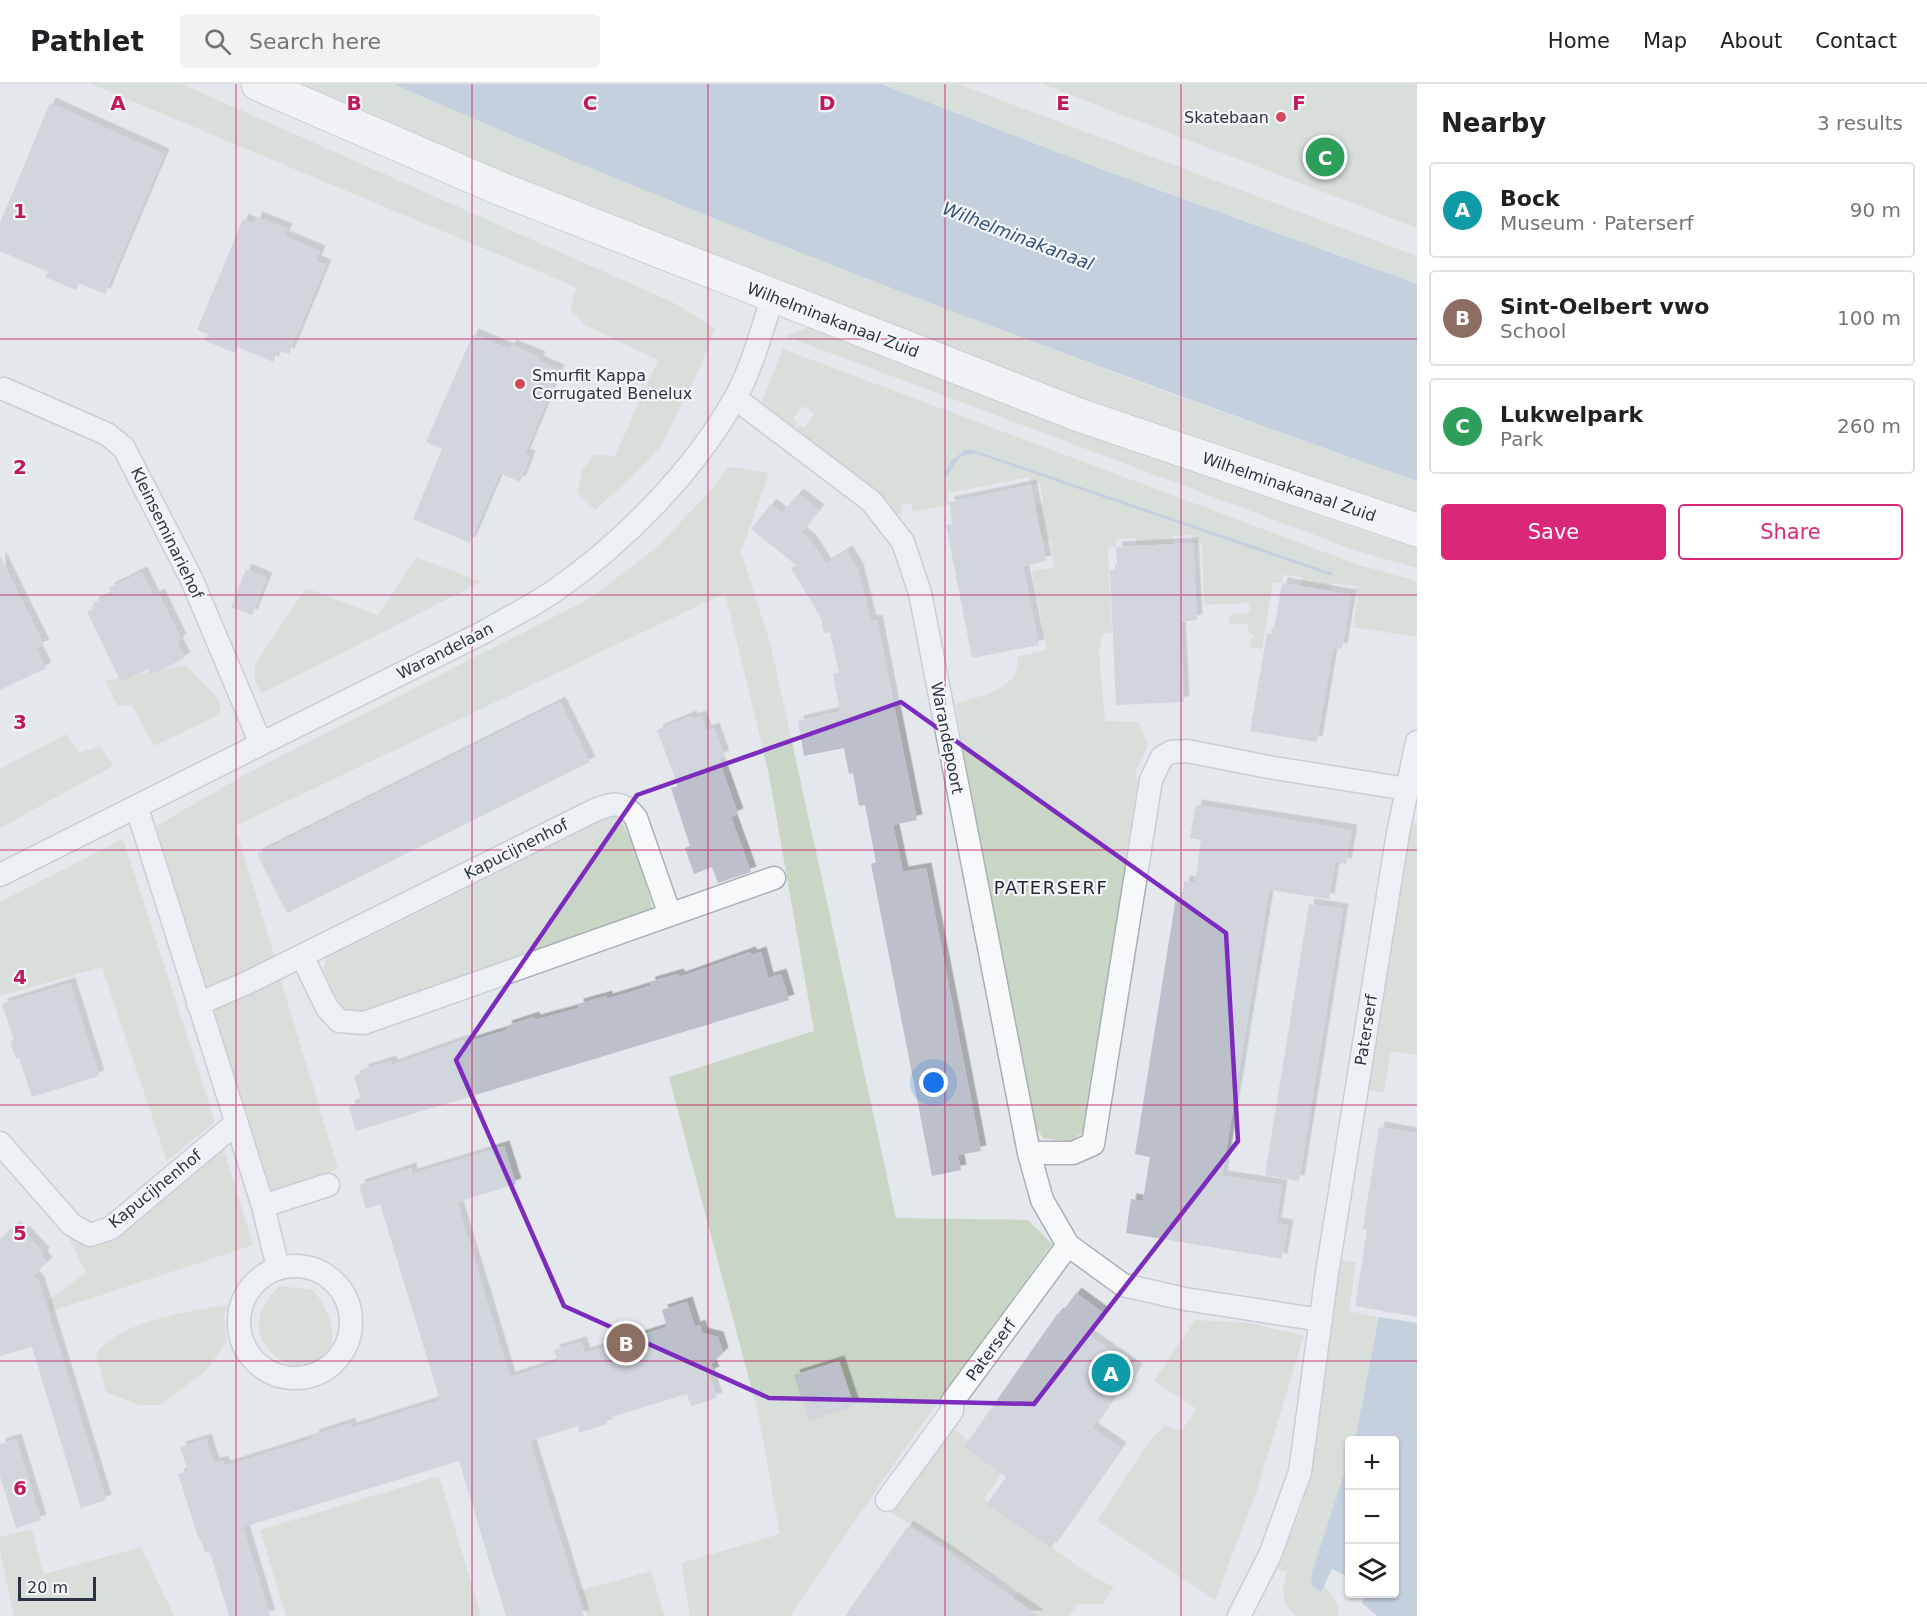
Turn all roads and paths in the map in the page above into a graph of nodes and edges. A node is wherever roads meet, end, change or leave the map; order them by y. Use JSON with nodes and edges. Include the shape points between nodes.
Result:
{"nodes":[{"id":1,"x":258,"y":84,"type":"edge"},
{"id":2,"x":773,"y":297,"type":"junction"},
{"id":3,"x":4,"y":389,"type":"dead end"},
{"id":4,"x":735,"y":398,"type":"junction"},
{"id":5,"x":1417,"y":530,"type":"edge"},
{"id":6,"x":1417,"y":742,"type":"edge"},
{"id":7,"x":261,"y":744,"type":"junction"},
{"id":8,"x":1407,"y":789,"type":"junction"},
{"id":9,"x":137,"y":808,"type":"junction"},
{"id":10,"x":0,"y":875,"type":"edge"},
{"id":11,"x":774,"y":878,"type":"dead end"},
{"id":12,"x":670,"y":915,"type":"junction"},
{"id":13,"x":302,"y":956,"type":"junction"},
{"id":14,"x":198,"y":1004,"type":"junction"},
{"id":15,"x":235,"y":1124,"type":"junction"},
{"id":16,"x":0,"y":1143,"type":"edge"},
{"id":17,"x":1029,"y":1153,"type":"junction"},
{"id":18,"x":328,"y":1185,"type":"dead end"},
{"id":19,"x":263,"y":1206,"type":"junction"},
{"id":20,"x":1068,"y":1245,"type":"junction"},
{"id":21,"x":278,"y":1268,"type":"junction"},
{"id":22,"x":1321,"y":1320,"type":"junction"},
{"id":23,"x":887,"y":1500,"type":"dead end"},
{"id":24,"x":1243,"y":1615,"type":"edge"}],
"edges":[{"from":1,"to":2,"type":"street","name":"Wilhelminakanaal Zuid","via":[[501,189]]},
{"from":2,"to":4,"type":"street","name":"Warandelaan"},
{"from":2,"to":5,"type":"street","name":"Wilhelminakanaal Zuid","via":[[1079,415]]},
{"from":3,"to":7,"type":"street","name":"Kleinseminariehof","via":[[107,434],[124,448],[191,578]]},
{"from":4,"to":7,"type":"street","name":"Warandelaan","via":[[687,466],[652,507],[603,554],[556,590],[486,631]]},
{"from":4,"to":17,"type":"street","name":"Warandepoort","via":[[871,501],[903,542],[920,593]]},
{"from":6,"to":8,"type":"street","name":"Paterserf"},
{"from":7,"to":9,"type":"street","name":"Warandelaan"},
{"from":8,"to":17,"type":"street","via":[[1187,751],[1162,757],[1151,780],[1093,1144],[1073,1153]]},
{"from":8,"to":22,"type":"street","name":"Paterserf"},
{"from":9,"to":10,"type":"street","name":"Warandelaan"},
{"from":9,"to":14,"type":"street"},
{"from":11,"to":12,"type":"street"},
{"from":12,"to":13,"type":"street","via":[[364,1023],[339,1021],[327,1008]]},
{"from":12,"to":13,"type":"street","name":"Kapucijnenhof","via":[[636,818],[627,806],[614,802]]},
{"from":13,"to":14,"type":"street","name":"Kapucijnenhof"},
{"from":14,"to":15,"type":"street"},
{"from":15,"to":16,"type":"street","name":"Kapucijnenhof","via":[[111,1228],[90,1235],[72,1226]]},
{"from":15,"to":19,"type":"street"},
{"from":17,"to":20,"type":"street","name":"Warandepoort","via":[[1042,1200]]},
{"from":18,"to":19,"type":"street"},
{"from":19,"to":21,"type":"street"},
{"from":20,"to":22,"type":"street","via":[[1123,1285]]},
{"from":20,"to":23,"type":"street","name":"Paterserf","via":[[952,1402],[952,1411]]},
{"from":21,"to":21,"type":"street","via":[[262,1276],[241,1306],[238,1323],[242,1341],[251,1357],[281,1377],[318,1374],[334,1363],[345,1348],[351,1330],[351,1311],[344,1293],[332,1279],[315,1269]]},
{"from":22,"to":24,"type":"street","name":"Paterserf","via":[[1300,1472]]}]}
